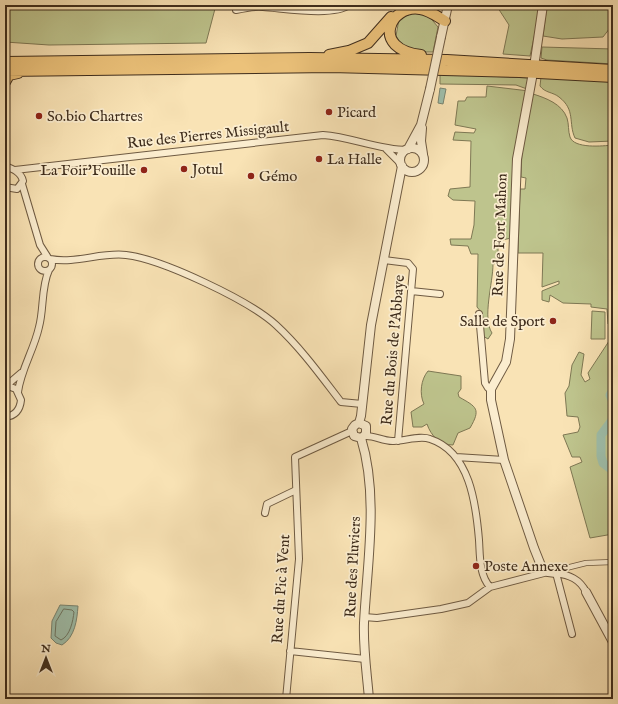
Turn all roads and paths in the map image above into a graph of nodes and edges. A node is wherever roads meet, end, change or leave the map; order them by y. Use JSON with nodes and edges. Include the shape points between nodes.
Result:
{"nodes":[{"id":1,"x":237,"y":5,"type":"edge"},
{"id":2,"x":349,"y":5,"type":"edge"},
{"id":3,"x":405,"y":5,"type":"edge"},
{"id":4,"x":448,"y":5,"type":"edge"},
{"id":5,"x":543,"y":5,"type":"edge"},
{"id":6,"x":307,"y":8,"type":"edge"},
{"id":7,"x":445,"y":21,"type":"junction"},
{"id":8,"x":310,"y":58,"type":"junction"},
{"id":9,"x":447,"y":60,"type":"junction"},
{"id":10,"x":535,"y":60,"type":"dead end"},
{"id":11,"x":5,"y":62,"type":"edge"},
{"id":12,"x":5,"y":70,"type":"edge"},
{"id":13,"x":27,"y":70,"type":"junction"},
{"id":14,"x":613,"y":70,"type":"edge"},
{"id":15,"x":532,"y":78,"type":"dead end"},
{"id":16,"x":613,"y":78,"type":"edge"},
{"id":17,"x":5,"y":82,"type":"edge"},
{"id":18,"x":421,"y":125,"type":"junction"},
{"id":19,"x":386,"y":149,"type":"junction"},
{"id":20,"x":407,"y":150,"type":"junction"},
{"id":21,"x":423,"y":154,"type":"junction"},
{"id":22,"x":5,"y":165,"type":"edge"},
{"id":23,"x":402,"y":165,"type":"junction"},
{"id":24,"x":32,"y":168,"type":"junction"},
{"id":25,"x":15,"y":170,"type":"junction"},
{"id":26,"x":416,"y":172,"type":"junction"},
{"id":27,"x":22,"y":177,"type":"junction"},
{"id":28,"x":22,"y":184,"type":"junction"},
{"id":29,"x":5,"y":187,"type":"edge"},
{"id":30,"x":15,"y":190,"type":"junction"},
{"id":31,"x":397,"y":194,"type":"junction"},
{"id":32,"x":27,"y":202,"type":"junction"},
{"id":33,"x":40,"y":245,"type":"junction"},
{"id":34,"x":39,"y":258,"type":"junction"},
{"id":35,"x":48,"y":258,"type":"junction"},
{"id":36,"x":384,"y":260,"type":"junction"},
{"id":37,"x":63,"y":261,"type":"junction"},
{"id":38,"x":50,"y":268,"type":"junction"},
{"id":39,"x":40,"y":270,"type":"junction"},
{"id":40,"x":45,"y":279,"type":"junction"},
{"id":41,"x":411,"y":291,"type":"junction"},
{"id":42,"x":440,"y":294,"type":"dead end"},
{"id":43,"x":479,"y":314,"type":"dead end"},
{"id":44,"x":22,"y":372,"type":"junction"},
{"id":45,"x":6,"y":385,"type":"edge"},
{"id":46,"x":491,"y":389,"type":"junction"},
{"id":47,"x":18,"y":392,"type":"junction"},
{"id":48,"x":362,"y":404,"type":"junction"},
{"id":49,"x":7,"y":417,"type":"edge"},
{"id":50,"x":359,"y":423,"type":"junction"},
{"id":51,"x":5,"y":424,"type":"edge"},
{"id":52,"x":352,"y":431,"type":"junction"},
{"id":53,"x":363,"y":437,"type":"junction"},
{"id":54,"x":398,"y":441,"type":"junction"},
{"id":55,"x":456,"y":457,"type":"junction"},
{"id":56,"x":504,"y":460,"type":"junction"},
{"id":57,"x":296,"y":490,"type":"junction"},
{"id":58,"x":265,"y":513,"type":"dead end"},
{"id":59,"x":613,"y":562,"type":"edge"},
{"id":60,"x":552,"y":572,"type":"junction"},
{"id":61,"x":490,"y":587,"type":"junction"},
{"id":62,"x":586,"y":592,"type":"joint"},
{"id":63,"x":364,"y":617,"type":"junction"},
{"id":64,"x":572,"y":634,"type":"dead end"},
{"id":65,"x":613,"y":642,"type":"edge"},
{"id":66,"x":290,"y":652,"type":"junction"},
{"id":67,"x":365,"y":659,"type":"junction"},
{"id":68,"x":286,"y":699,"type":"edge"},
{"id":69,"x":369,"y":699,"type":"edge"}],
"edges":[{"from":1,"to":6,"type":"street","via":[[236,10],[251,7],[288,10]]},
{"from":2,"to":6,"type":"street","via":[[338,9]]},
{"from":3,"to":8,"type":"main road","via":[[394,13],[368,43],[349,51]]},
{"from":4,"to":7,"type":"street"},
{"from":5,"to":10,"type":"street"},
{"from":7,"to":9,"type":"main road","via":[[420,8],[410,9],[398,16],[390,26],[390,32],[397,48],[405,52]]},
{"from":7,"to":18,"type":"street","bridge":true},
{"from":8,"to":9,"type":"main road"},
{"from":8,"to":11,"type":"main road"},
{"from":9,"to":14,"type":"main road"},
{"from":12,"to":13,"type":"main road"},
{"from":13,"to":16,"type":"main road","via":[[331,67],[512,72]]},
{"from":13,"to":17,"type":"main road","via":[[9,76]]},
{"from":15,"to":46,"type":"street","name":"Rue de Fort Mahon","via":[[517,159],[510,339],[506,362]]},
{"from":18,"to":20,"type":"street"},
{"from":18,"to":21,"type":"street"},
{"from":19,"to":20,"type":"street","name":"Rue des Pierres Missigault"},
{"from":19,"to":23,"type":"street","name":"Rue des Pierres Missigault"},
{"from":19,"to":24,"type":"street","name":"Rue des Pierres Missigault","via":[[354,139],[323,135]]},
{"from":20,"to":21,"type":"street","via":[[415,148]]},
{"from":20,"to":23,"type":"street","via":[[402,155]]},
{"from":21,"to":26,"type":"street","via":[[424,164]]},
{"from":22,"to":25,"type":"street"},
{"from":23,"to":26,"type":"street","via":[[408,171]]},
{"from":23,"to":31,"type":"street"},
{"from":24,"to":25,"type":"street","name":"Rue des Pierres Missigault"},
{"from":24,"to":27,"type":"street"},
{"from":25,"to":27,"type":"street"},
{"from":26,"to":31,"type":"street","via":[[408,177]]},
{"from":27,"to":28,"type":"street"},
{"from":28,"to":30,"type":"street"},
{"from":28,"to":32,"type":"street"},
{"from":29,"to":30,"type":"street"},
{"from":30,"to":32,"type":"street"},
{"from":31,"to":36,"type":"street"},
{"from":32,"to":33,"type":"street"},
{"from":33,"to":34,"type":"street"},
{"from":33,"to":35,"type":"street"},
{"from":34,"to":35,"type":"street"},
{"from":34,"to":39,"type":"street","via":[[37,264]]},
{"from":35,"to":37,"type":"street"},
{"from":35,"to":38,"type":"street"},
{"from":36,"to":41,"type":"street","name":"Rue du Bois de l'Abbaye","via":[[408,263],[412,266]]},
{"from":36,"to":48,"type":"street","via":[[371,325]]},
{"from":37,"to":38,"type":"street"},
{"from":37,"to":48,"type":"street","via":[[118,254],[151,261],[212,286],[265,316],[277,326],[342,402]]},
{"from":38,"to":39,"type":"street"},
{"from":38,"to":40,"type":"street"},
{"from":39,"to":40,"type":"street"},
{"from":40,"to":44,"type":"street","via":[[39,328],[34,347]]},
{"from":41,"to":42,"type":"street"},
{"from":41,"to":54,"type":"street","name":"Rue du Bois de l'Abbaye"},
{"from":43,"to":46,"type":"street","via":[[485,383]]},
{"from":44,"to":45,"type":"street"},
{"from":44,"to":47,"type":"street"},
{"from":45,"to":47,"type":"street"},
{"from":46,"to":56,"type":"street","via":[[490,400]]},
{"from":47,"to":49,"type":"street","via":[[21,400],[19,408]]},
{"from":48,"to":50,"type":"street"},
{"from":49,"to":51,"type":"street"},
{"from":50,"to":52,"type":"street"},
{"from":50,"to":53,"type":"street","via":[[367,428]]},
{"from":52,"to":53,"type":"street","via":[[356,437]]},
{"from":52,"to":57,"type":"street","name":"Rue du Pic à Vent","via":[[295,457]]},
{"from":53,"to":54,"type":"street","via":[[370,435],[389,442]]},
{"from":53,"to":63,"type":"street","name":"Rue des Pluviers","via":[[370,518]]},
{"from":54,"to":55,"type":"street","via":[[430,439]]},
{"from":55,"to":56,"type":"street"},
{"from":55,"to":61,"type":"street","via":[[461,462],[475,503],[481,565]]},
{"from":56,"to":60,"type":"street","via":[[542,568]]},
{"from":57,"to":58,"type":"street","via":[[266,504]]},
{"from":57,"to":66,"type":"street","name":"Rue du Pic à Vent","via":[[299,559]]},
{"from":59,"to":60,"type":"street","via":[[586,563]]},
{"from":60,"to":61,"type":"street"},
{"from":60,"to":62,"type":"street","via":[[568,575],[579,582]]},
{"from":60,"to":64,"type":"street"},
{"from":61,"to":63,"type":"street","via":[[468,603],[377,618]]},
{"from":62,"to":65,"type":"street"},
{"from":63,"to":67,"type":"street","name":"Rue des Pluviers"},
{"from":66,"to":67,"type":"street"},
{"from":66,"to":68,"type":"street","name":"Rue du Pic à Vent"},
{"from":67,"to":69,"type":"street","name":"Rue des Pluviers"}]}
